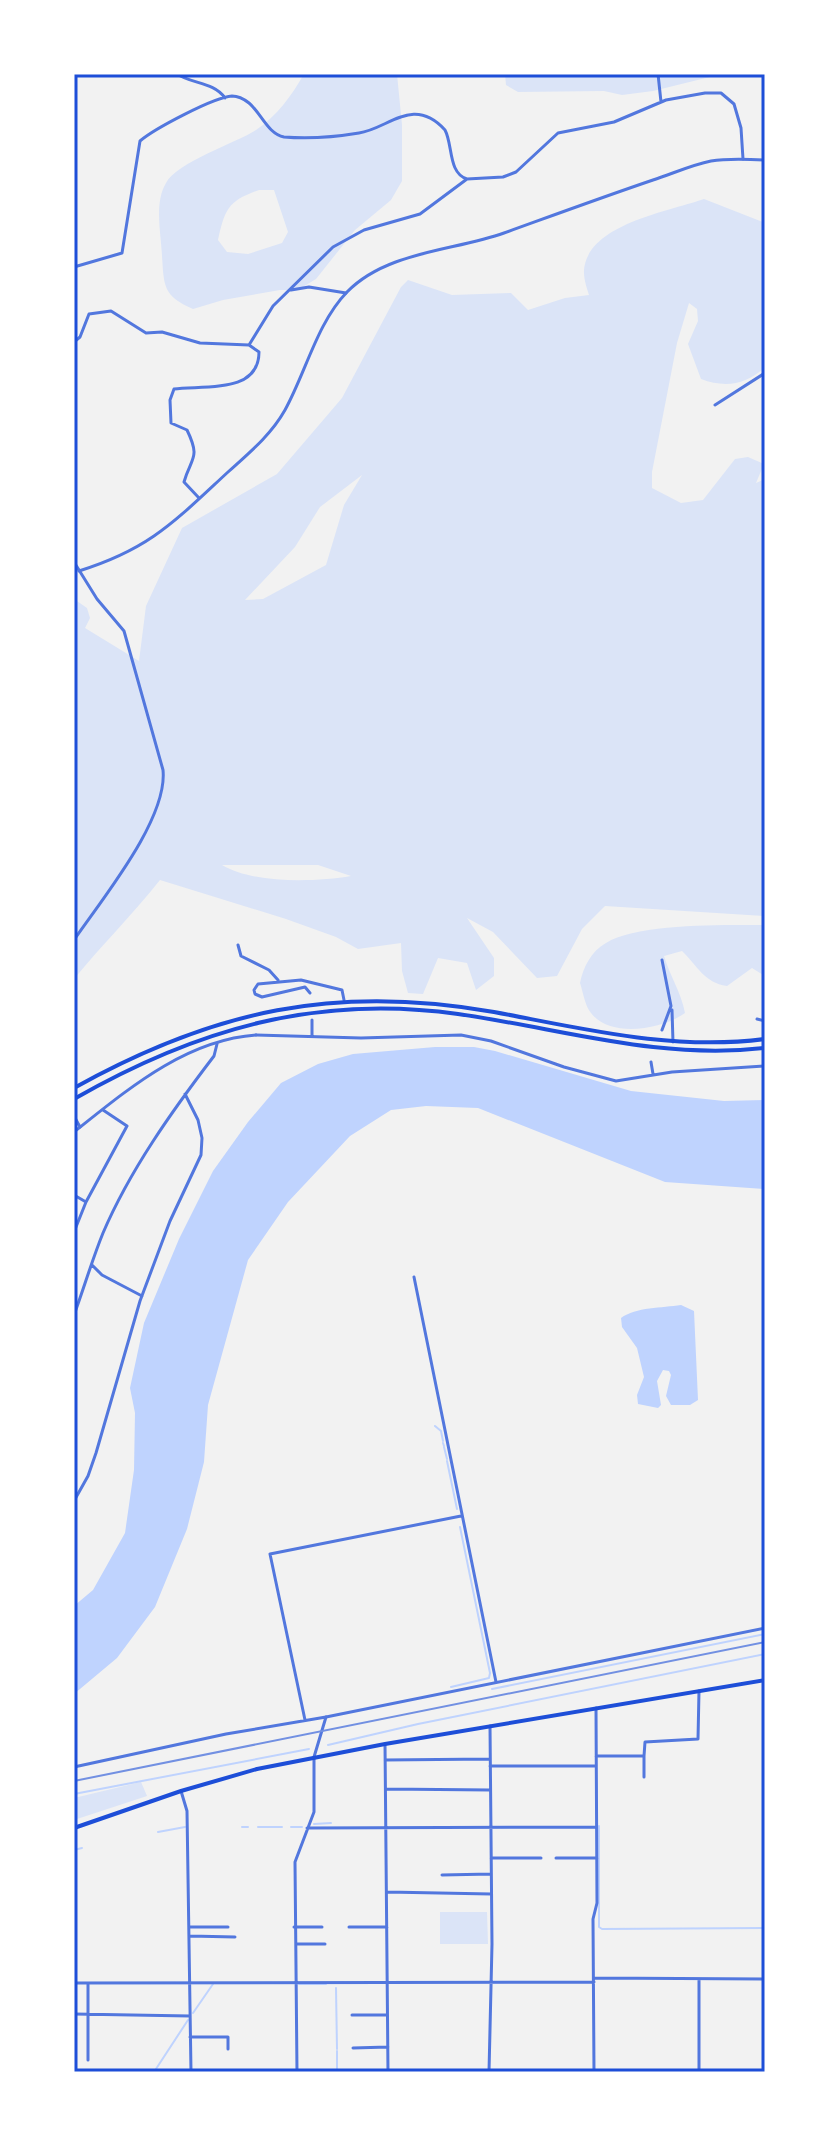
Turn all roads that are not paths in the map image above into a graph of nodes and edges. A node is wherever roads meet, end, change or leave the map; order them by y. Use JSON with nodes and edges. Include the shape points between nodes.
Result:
{"nodes":[{"id":1,"x":177,"y":74,"type":"edge"},
{"id":2,"x":658,"y":74,"type":"edge"},
{"id":3,"x":225,"y":98,"type":"junction"},
{"id":4,"x":661,"y":102,"type":"junction"},
{"id":5,"x":743,"y":159,"type":"junction"},
{"id":6,"x":765,"y":160,"type":"edge"},
{"id":7,"x":467,"y":179,"type":"junction"},
{"id":8,"x":74,"y":267,"type":"edge"},
{"id":9,"x":287,"y":291,"type":"junction"},
{"id":10,"x":346,"y":293,"type":"junction"},
{"id":11,"x":74,"y":342,"type":"edge"},
{"id":12,"x":249,"y":345,"type":"junction"},
{"id":13,"x":765,"y":373,"type":"edge"},
{"id":14,"x":715,"y":405,"type":"dead end"},
{"id":15,"x":200,"y":499,"type":"junction"},
{"id":16,"x":74,"y":562,"type":"edge"},
{"id":17,"x":79,"y":571,"type":"junction"},
{"id":18,"x":74,"y":940,"type":"edge"},
{"id":19,"x":238,"y":945,"type":"dead end"},
{"id":20,"x":662,"y":960,"type":"dead end"},
{"id":21,"x":279,"y":981,"type":"junction"},
{"id":22,"x":310,"y":993,"type":"dead end"},
{"id":23,"x":344,"y":1000,"type":"junction"},
{"id":24,"x":671,"y":1006,"type":"junction"},
{"id":25,"x":757,"y":1019,"type":"dead end"},
{"id":26,"x":312,"y":1020,"type":"dead end"},
{"id":27,"x":765,"y":1021,"type":"edge"},
{"id":28,"x":662,"y":1030,"type":"dead end"},
{"id":29,"x":312,"y":1038,"type":"junction"},
{"id":30,"x":765,"y":1039,"type":"edge"},
{"id":31,"x":673,"y":1043,"type":"junction"},
{"id":32,"x":217,"y":1044,"type":"junction"},
{"id":33,"x":765,"y":1048,"type":"edge"},
{"id":34,"x":651,"y":1062,"type":"dead end"},
{"id":35,"x":765,"y":1066,"type":"edge"},
{"id":36,"x":653,"y":1075,"type":"junction"},
{"id":37,"x":74,"y":1088,"type":"edge"},
{"id":38,"x":185,"y":1094,"type":"junction"},
{"id":39,"x":74,"y":1099,"type":"edge"},
{"id":40,"x":103,"y":1110,"type":"junction"},
{"id":41,"x":74,"y":1116,"type":"edge"},
{"id":42,"x":80,"y":1127,"type":"junction"},
{"id":43,"x":74,"y":1132,"type":"edge"},
{"id":44,"x":74,"y":1195,"type":"edge"},
{"id":45,"x":86,"y":1202,"type":"junction"},
{"id":46,"x":74,"y":1232,"type":"edge"},
{"id":47,"x":92,"y":1265,"type":"junction"},
{"id":48,"x":414,"y":1277,"type":"dead end"},
{"id":49,"x":142,"y":1296,"type":"junction"},
{"id":50,"x":74,"y":1315,"type":"edge"},
{"id":51,"x":74,"y":1501,"type":"edge"},
{"id":52,"x":461,"y":1516,"type":"junction"},
{"id":53,"x":765,"y":1628,"type":"edge"},
{"id":54,"x":765,"y":1680,"type":"edge"},
{"id":55,"x":496,"y":1682,"type":"junction"},
{"id":56,"x":699,"y":1690,"type":"junction"},
{"id":57,"x":596,"y":1708,"type":"junction"},
{"id":58,"x":326,"y":1717,"type":"junction"},
{"id":59,"x":305,"y":1721,"type":"junction"},
{"id":60,"x":490,"y":1726,"type":"junction"},
{"id":61,"x":385,"y":1744,"type":"junction"},
{"id":62,"x":596,"y":1756,"type":"junction"},
{"id":63,"x":644,"y":1756,"type":"junction"},
{"id":64,"x":314,"y":1757,"type":"junction"},
{"id":65,"x":490,"y":1759,"type":"junction"},
{"id":66,"x":385,"y":1760,"type":"junction"},
{"id":67,"x":490,"y":1766,"type":"junction"},
{"id":68,"x":596,"y":1766,"type":"junction"},
{"id":69,"x":74,"y":1767,"type":"edge"},
{"id":70,"x":644,"y":1777,"type":"dead end"},
{"id":71,"x":386,"y":1789,"type":"junction"},
{"id":72,"x":490,"y":1790,"type":"junction"},
{"id":73,"x":181,"y":1791,"type":"junction"},
{"id":74,"x":490,"y":1826,"type":"junction"},
{"id":75,"x":597,"y":1827,"type":"junction"},
{"id":76,"x":74,"y":1828,"type":"edge"},
{"id":77,"x":307,"y":1828,"type":"junction"},
{"id":78,"x":386,"y":1828,"type":"junction"},
{"id":79,"x":491,"y":1858,"type":"junction"},
{"id":80,"x":541,"y":1858,"type":"dead end"},
{"id":81,"x":556,"y":1858,"type":"dead end"},
{"id":82,"x":597,"y":1858,"type":"junction"},
{"id":83,"x":491,"y":1874,"type":"junction"},
{"id":84,"x":442,"y":1875,"type":"dead end"},
{"id":85,"x":386,"y":1892,"type":"junction"},
{"id":86,"x":491,"y":1894,"type":"junction"},
{"id":87,"x":190,"y":1927,"type":"junction"},
{"id":88,"x":228,"y":1927,"type":"dead end"},
{"id":89,"x":294,"y":1927,"type":"junction"},
{"id":90,"x":322,"y":1927,"type":"dead end"},
{"id":91,"x":349,"y":1927,"type":"dead end"},
{"id":92,"x":387,"y":1927,"type":"junction"},
{"id":93,"x":190,"y":1936,"type":"junction"},
{"id":94,"x":235,"y":1937,"type":"dead end"},
{"id":95,"x":296,"y":1944,"type":"junction"},
{"id":96,"x":325,"y":1944,"type":"dead end"},
{"id":97,"x":699,"y":1978,"type":"junction"},
{"id":98,"x":765,"y":1979,"type":"edge"},
{"id":99,"x":594,"y":1980,"type":"junction"},
{"id":100,"x":491,"y":1981,"type":"junction"},
{"id":101,"x":190,"y":1982,"type":"junction"},
{"id":102,"x":296,"y":1982,"type":"junction"},
{"id":103,"x":387,"y":1982,"type":"junction"},
{"id":104,"x":74,"y":1983,"type":"edge"},
{"id":105,"x":88,"y":1983,"type":"junction"},
{"id":106,"x":74,"y":2014,"type":"edge"},
{"id":107,"x":89,"y":2014,"type":"junction"},
{"id":108,"x":352,"y":2015,"type":"dead end"},
{"id":109,"x":387,"y":2015,"type":"junction"},
{"id":110,"x":190,"y":2016,"type":"junction"},
{"id":111,"x":190,"y":2037,"type":"junction"},
{"id":112,"x":388,"y":2047,"type":"junction"},
{"id":113,"x":353,"y":2048,"type":"dead end"},
{"id":114,"x":228,"y":2049,"type":"dead end"},
{"id":115,"x":88,"y":2060,"type":"dead end"},
{"id":116,"x":191,"y":2072,"type":"edge"},
{"id":117,"x":297,"y":2072,"type":"edge"},
{"id":118,"x":388,"y":2072,"type":"edge"},
{"id":119,"x":489,"y":2072,"type":"edge"},
{"id":120,"x":594,"y":2072,"type":"edge"},
{"id":121,"x":699,"y":2072,"type":"edge"}],
"edges":[{"from":1,"to":3,"type":"street","via":[[212,86]]},
{"from":2,"to":4,"type":"street"},
{"from":3,"to":7,"type":"street","via":[[246,100],[274,134],[284,137],[362,133],[399,116],[417,115],[445,130],[455,170]]},
{"from":3,"to":8,"type":"street","via":[[140,141],[122,253]]},
{"from":4,"to":5,"type":"street","via":[[705,93],[728,96],[739,117]]},
{"from":4,"to":7,"type":"street","via":[[614,122],[558,133],[510,175]]},
{"from":5,"to":6,"type":"street"},
{"from":5,"to":10,"type":"street","via":[[685,168],[504,233],[416,255],[370,275]]},
{"from":7,"to":9,"type":"street","via":[[420,214],[364,230],[333,247]]},
{"from":9,"to":10,"type":"street","via":[[309,287]]},
{"from":9,"to":12,"type":"street"},
{"from":10,"to":15,"type":"street","via":[[276,424]]},
{"from":11,"to":12,"type":"street","via":[[89,314],[111,311],[146,333]]},
{"from":12,"to":15,"type":"street","via":[[259,352],[250,375],[220,387],[174,389],[170,400],[171,423],[187,430],[194,453],[184,484]]},
{"from":13,"to":14,"type":"street"},
{"from":15,"to":17,"type":"street","via":[[152,540]]},
{"from":16,"to":17,"type":"street"},
{"from":17,"to":18,"type":"street","via":[[124,631],[164,785],[156,811],[122,872]]},
{"from":19,"to":21,"type":"street","via":[[241,956]]},
{"from":20,"to":24,"type":"street"},
{"from":21,"to":22,"type":"street","via":[[258,984],[255,994],[262,997],[301,987]]},
{"from":21,"to":23,"type":"street","via":[[335,987],[342,990]]},
{"from":23,"to":31,"type":"main road","via":[[449,1005]]},
{"from":23,"to":37,"type":"main road","via":[[277,1009],[208,1027],[151,1048]]},
{"from":24,"to":28,"type":"street"},
{"from":24,"to":31,"type":"street"},
{"from":25,"to":27,"type":"street"},
{"from":26,"to":29,"type":"street"},
{"from":29,"to":32,"type":"street","via":[[256,1035]]},
{"from":29,"to":36,"type":"street","via":[[461,1035],[606,1080]]},
{"from":30,"to":31,"type":"main road"},
{"from":32,"to":38,"type":"street"},
{"from":32,"to":40,"type":"street","via":[[149,1075]]},
{"from":33,"to":39,"type":"main road","via":[[671,1051],[436,1012],[334,1010],[250,1023],[198,1039]]},
{"from":34,"to":36,"type":"street"},
{"from":35,"to":36,"type":"street"},
{"from":38,"to":47,"type":"street","via":[[121,1197]]},
{"from":38,"to":49,"type":"street","via":[[201,1129],[201,1155]]},
{"from":40,"to":42,"type":"street"},
{"from":40,"to":45,"type":"street","via":[[127,1126]]},
{"from":41,"to":42,"type":"street"},
{"from":42,"to":43,"type":"street"},
{"from":44,"to":45,"type":"street"},
{"from":45,"to":46,"type":"street"},
{"from":47,"to":49,"type":"street"},
{"from":47,"to":50,"type":"street"},
{"from":48,"to":52,"type":"street"},
{"from":49,"to":51,"type":"street","via":[[92,1464]]},
{"from":52,"to":55,"type":"street"},
{"from":52,"to":59,"type":"street","via":[[270,1554]]},
{"from":53,"to":55,"type":"street"},
{"from":54,"to":56,"type":"main road"},
{"from":55,"to":58,"type":"street"},
{"from":56,"to":57,"type":"main road"},
{"from":56,"to":63,"type":"street","via":[[698,1739],[645,1742]]},
{"from":57,"to":60,"type":"main road"},
{"from":57,"to":62,"type":"street"},
{"from":58,"to":59,"type":"street"},
{"from":58,"to":64,"type":"street"},
{"from":59,"to":69,"type":"street"},
{"from":60,"to":61,"type":"main road"},
{"from":60,"to":65,"type":"street"},
{"from":61,"to":64,"type":"main road"},
{"from":61,"to":66,"type":"street"},
{"from":62,"to":63,"type":"street"},
{"from":62,"to":68,"type":"street"},
{"from":63,"to":70,"type":"street"},
{"from":64,"to":73,"type":"main road"},
{"from":64,"to":77,"type":"street","via":[[314,1812]]},
{"from":65,"to":66,"type":"street"},
{"from":65,"to":67,"type":"street"},
{"from":66,"to":71,"type":"street"},
{"from":67,"to":68,"type":"street"},
{"from":67,"to":72,"type":"street"},
{"from":68,"to":75,"type":"street"},
{"from":71,"to":72,"type":"street"},
{"from":71,"to":78,"type":"street"},
{"from":72,"to":74,"type":"street"},
{"from":73,"to":76,"type":"main road"},
{"from":73,"to":87,"type":"street","via":[[187,1811]]},
{"from":74,"to":75,"type":"street"},
{"from":74,"to":78,"type":"street"},
{"from":74,"to":79,"type":"street"},
{"from":75,"to":82,"type":"street"},
{"from":77,"to":78,"type":"street"},
{"from":77,"to":89,"type":"street","via":[[295,1862]]},
{"from":78,"to":85,"type":"street"},
{"from":79,"to":80,"type":"street"},
{"from":79,"to":83,"type":"street"},
{"from":81,"to":82,"type":"street"},
{"from":82,"to":99,"type":"street"},
{"from":83,"to":84,"type":"street"},
{"from":83,"to":86,"type":"street"},
{"from":85,"to":86,"type":"street"},
{"from":85,"to":92,"type":"street"},
{"from":86,"to":100,"type":"street"},
{"from":87,"to":88,"type":"street"},
{"from":87,"to":93,"type":"street"},
{"from":89,"to":90,"type":"street"},
{"from":89,"to":95,"type":"street"},
{"from":91,"to":92,"type":"street"},
{"from":92,"to":103,"type":"street"},
{"from":93,"to":94,"type":"street"},
{"from":93,"to":101,"type":"street"},
{"from":95,"to":96,"type":"street"},
{"from":95,"to":102,"type":"street"},
{"from":97,"to":98,"type":"street"},
{"from":97,"to":99,"type":"street"},
{"from":97,"to":121,"type":"street"},
{"from":99,"to":100,"type":"street"},
{"from":99,"to":120,"type":"street"},
{"from":100,"to":103,"type":"street"},
{"from":100,"to":119,"type":"street"},
{"from":101,"to":102,"type":"street"},
{"from":101,"to":105,"type":"street"},
{"from":101,"to":110,"type":"street"},
{"from":102,"to":103,"type":"street"},
{"from":102,"to":117,"type":"street"},
{"from":103,"to":109,"type":"street"},
{"from":104,"to":105,"type":"street"},
{"from":105,"to":107,"type":"street"},
{"from":106,"to":107,"type":"street"},
{"from":107,"to":110,"type":"street"},
{"from":107,"to":115,"type":"street"},
{"from":108,"to":109,"type":"street"},
{"from":109,"to":112,"type":"street"},
{"from":110,"to":111,"type":"street"},
{"from":111,"to":114,"type":"street","via":[[228,2037]]},
{"from":111,"to":116,"type":"street"},
{"from":112,"to":113,"type":"street"},
{"from":112,"to":118,"type":"street"}]}
